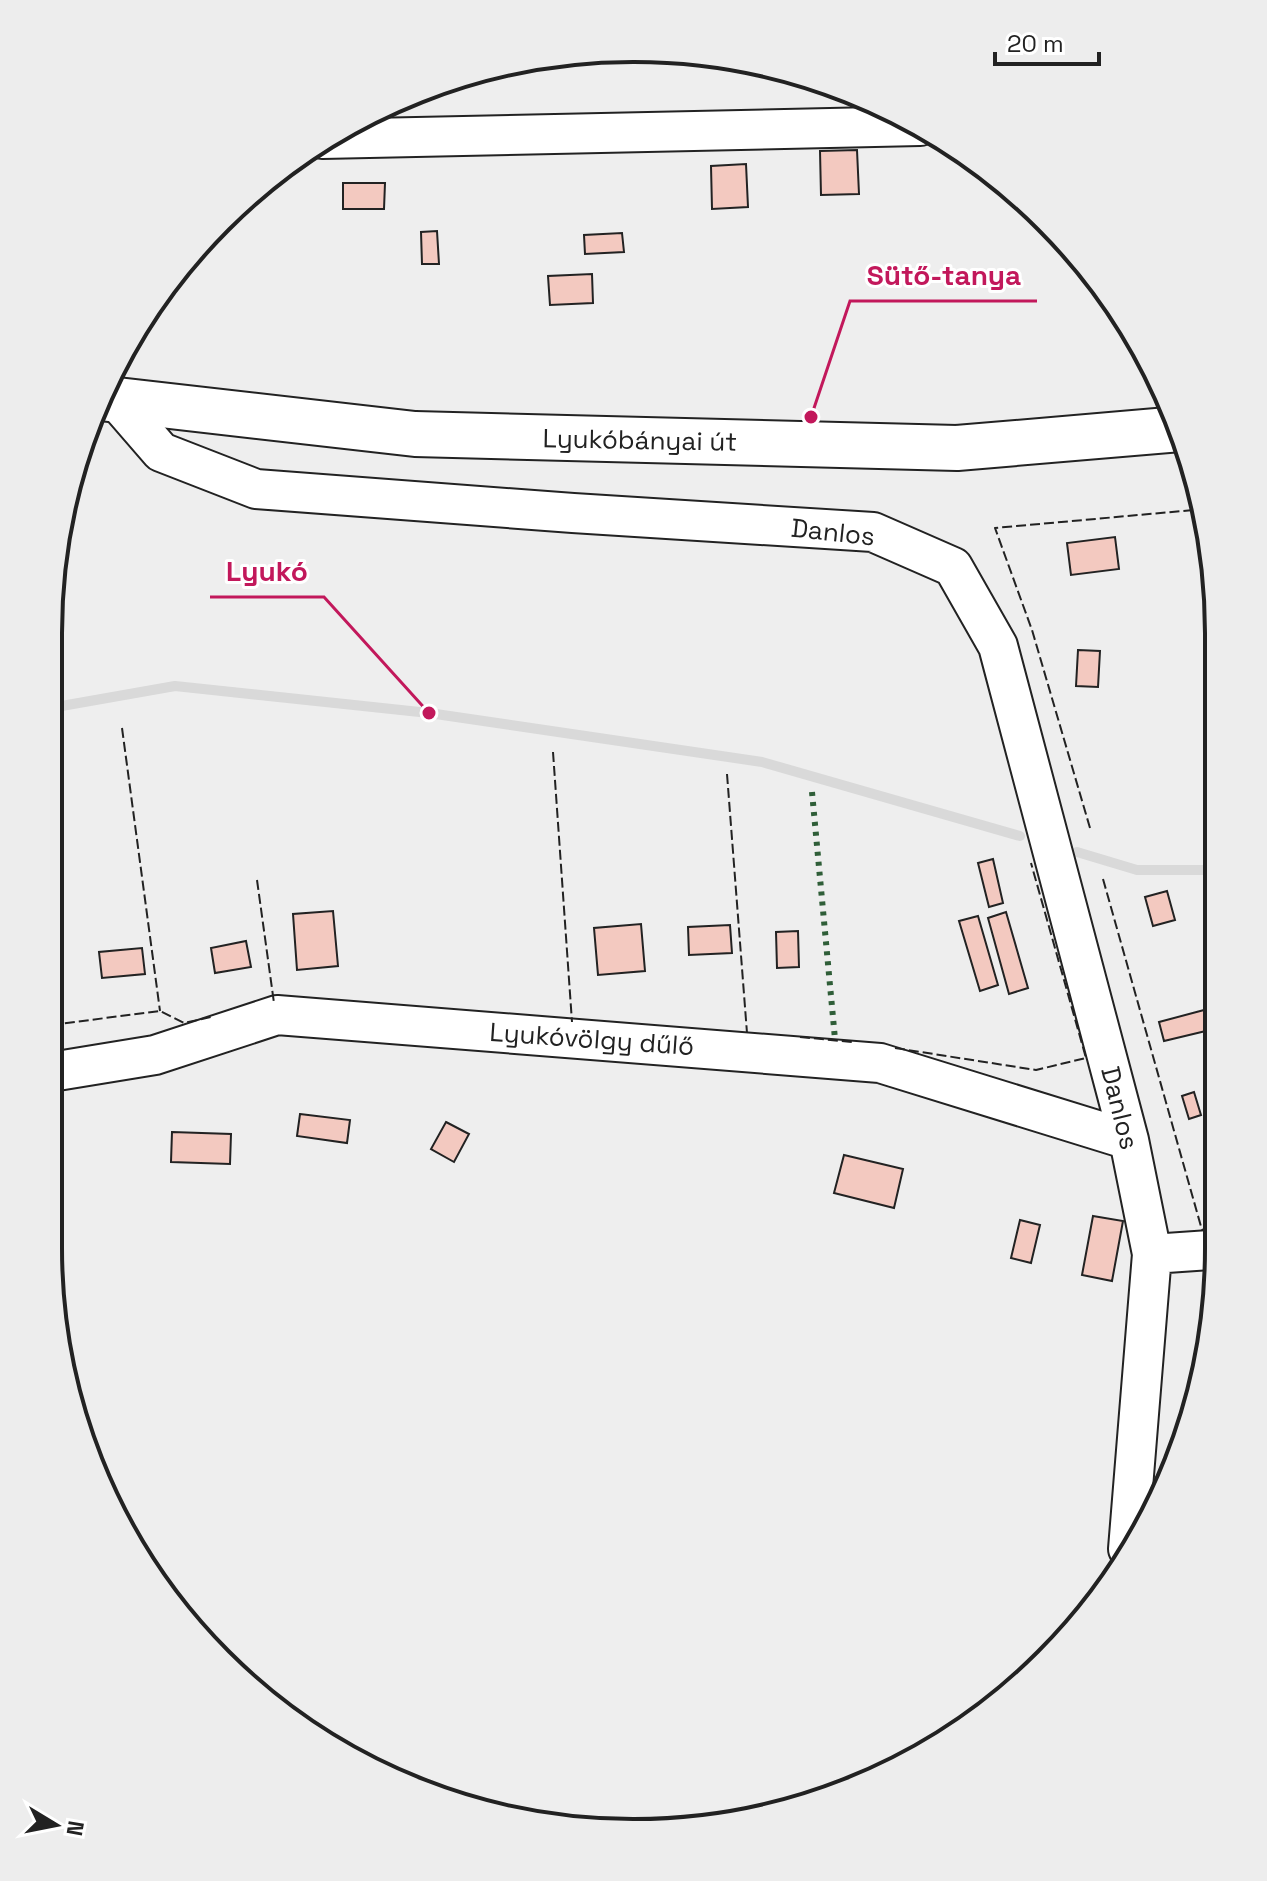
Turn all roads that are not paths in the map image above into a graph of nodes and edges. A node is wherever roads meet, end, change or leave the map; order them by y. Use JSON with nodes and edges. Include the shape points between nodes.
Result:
{"nodes":[{"id":1,"x":896,"y":127,"type":"edge"},
{"id":2,"x":349,"y":138,"type":"edge"},
{"id":3,"x":113,"y":400,"type":"edge"},
{"id":4,"x":112,"y":403,"type":"edge"},
{"id":5,"x":1167,"y":430,"type":"edge"},
{"id":6,"x":62,"y":1070,"type":"edge"},
{"id":7,"x":1129,"y":1140,"type":"junction"},
{"id":8,"x":1205,"y":1250,"type":"edge"},
{"id":9,"x":1152,"y":1254,"type":"junction"},
{"id":10,"x":1130,"y":1530,"type":"edge"}],
"edges":[{"from":1,"to":2,"type":"street"},
{"from":3,"to":5,"type":"main road","name":"Lyukóbányai út","via":[[415,434],[957,448]]},
{"from":4,"to":7,"type":"street","name":"Danlos","via":[[161,452],[256,489],[873,532],[953,567],[998,646]]},
{"from":6,"to":7,"type":"street","name":"Lyukóvölgy dűlő","via":[[155,1055],[277,1015],[880,1063]]},
{"from":7,"to":9,"type":"street","name":"Danlos"},
{"from":8,"to":9,"type":"street"},
{"from":9,"to":10,"type":"street","name":"Danlos"}]}
